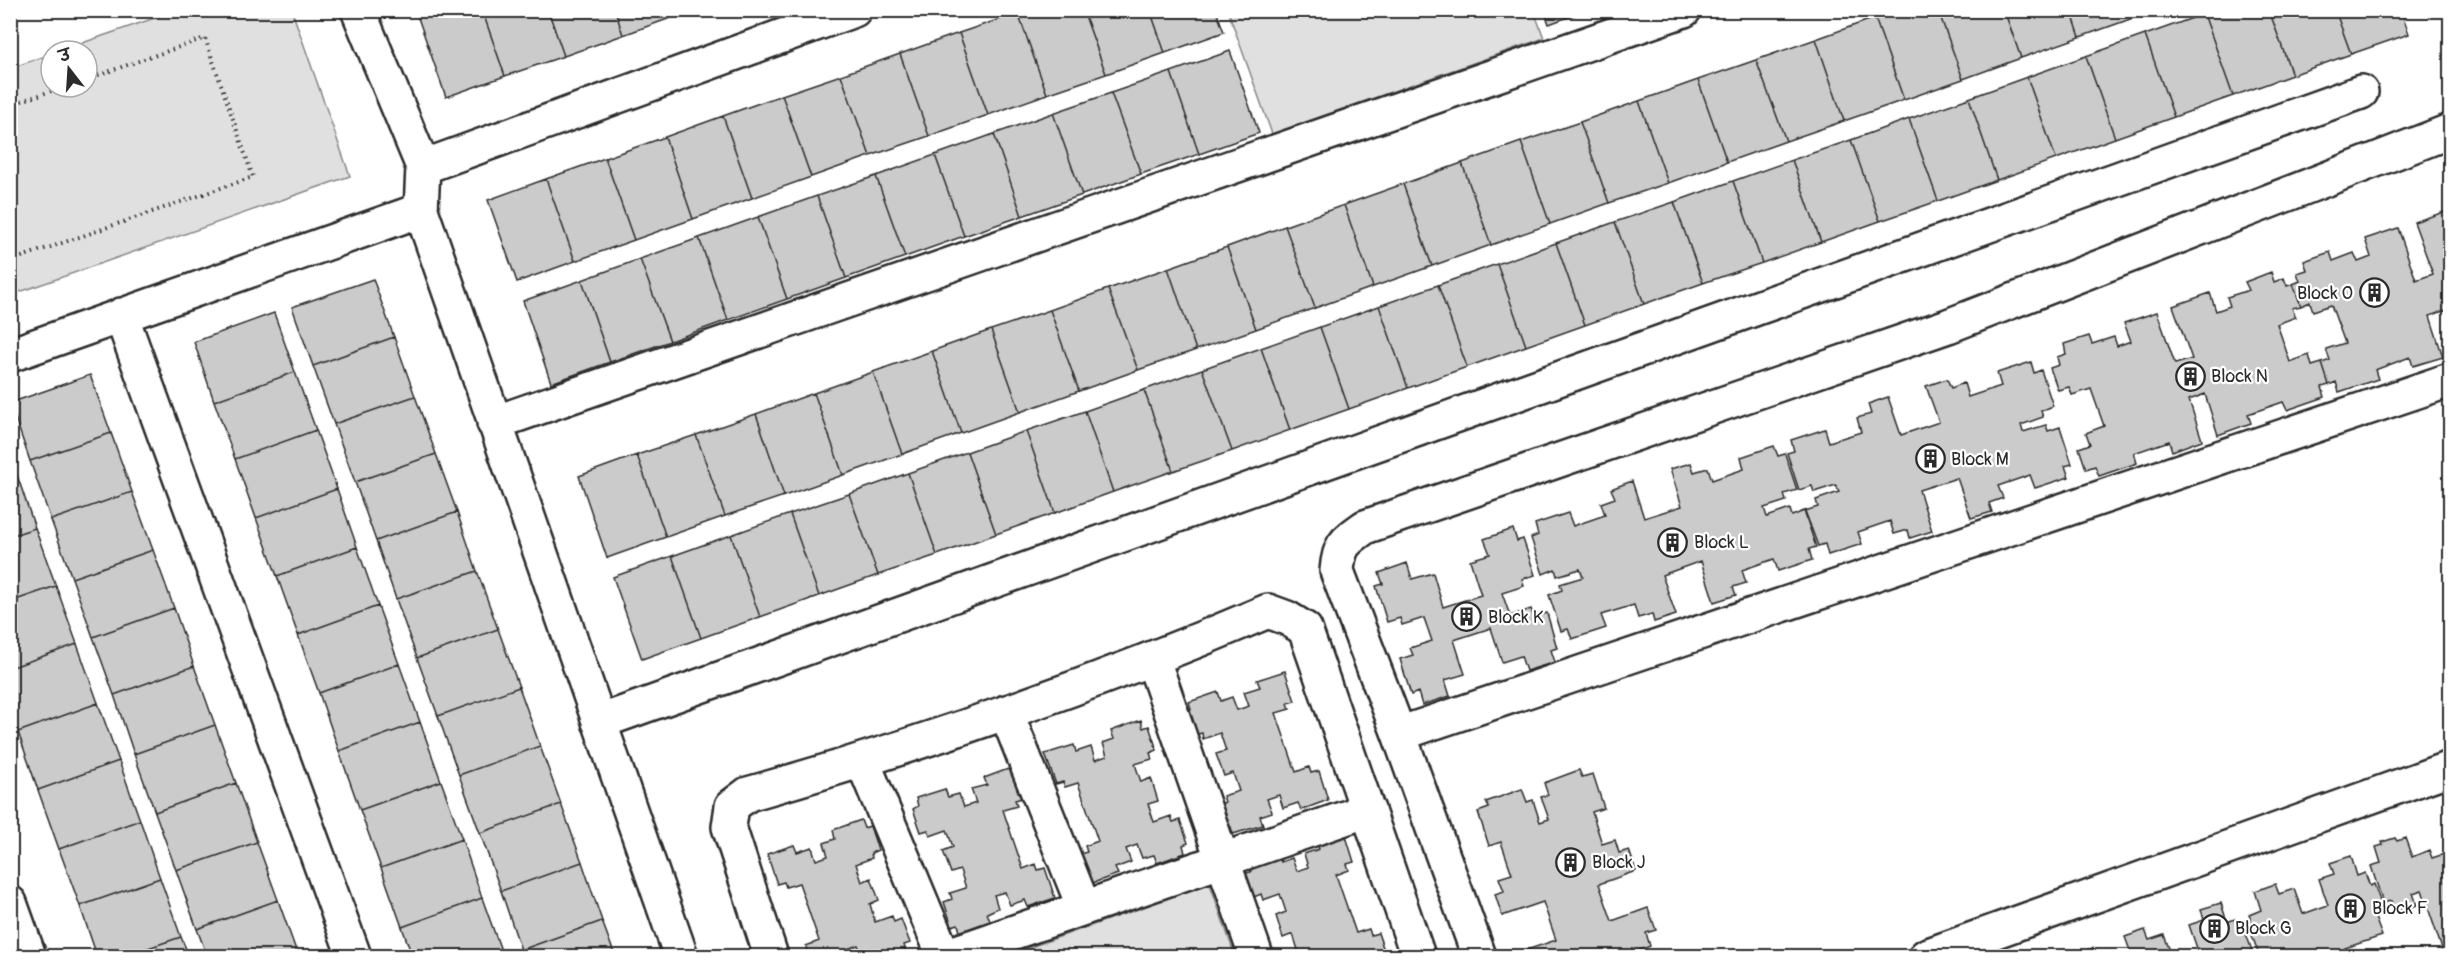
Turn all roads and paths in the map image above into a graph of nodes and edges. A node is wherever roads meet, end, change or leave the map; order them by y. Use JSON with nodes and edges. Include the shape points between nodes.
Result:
{"nodes":[{"id":1,"x":358,"y":10,"type":"edge"},
{"id":2,"x":854,"y":10,"type":"edge"},
{"id":3,"x":1684,"y":10,"type":"edge"},
{"id":4,"x":99,"y":75,"type":"edge"},
{"id":5,"x":2361,"y":92,"type":"dead end"},
{"id":6,"x":39,"y":95,"type":"edge"},
{"id":7,"x":10,"y":105,"type":"edge"},
{"id":8,"x":2450,"y":128,"type":"edge"},
{"id":9,"x":423,"y":167,"type":"junction"},
{"id":10,"x":421,"y":210,"type":"junction"},
{"id":11,"x":10,"y":261,"type":"edge"},
{"id":12,"x":121,"y":315,"type":"junction"},
{"id":13,"x":10,"y":355,"type":"edge"},
{"id":14,"x":2451,"y":380,"type":"edge"},
{"id":15,"x":494,"y":423,"type":"junction"},
{"id":16,"x":1153,"y":660,"type":"junction"},
{"id":17,"x":1006,"y":712,"type":"junction"},
{"id":18,"x":599,"y":722,"type":"junction"},
{"id":19,"x":1399,"y":734,"type":"junction"},
{"id":20,"x":863,"y":762,"type":"junction"},
{"id":21,"x":2451,"y":768,"type":"edge"},
{"id":22,"x":1368,"y":810,"type":"junction"},
{"id":23,"x":1223,"y":860,"type":"junction"},
{"id":24,"x":10,"y":903,"type":"edge"},
{"id":25,"x":1084,"y":908,"type":"junction"},
{"id":26,"x":29,"y":957,"type":"edge"},
{"id":27,"x":354,"y":957,"type":"edge"},
{"id":28,"x":681,"y":957,"type":"edge"},
{"id":29,"x":771,"y":957,"type":"edge"},
{"id":30,"x":944,"y":957,"type":"edge"},
{"id":31,"x":1256,"y":957,"type":"edge"},
{"id":32,"x":1418,"y":957,"type":"edge"},
{"id":33,"x":1479,"y":957,"type":"edge"},
{"id":34,"x":1926,"y":957,"type":"edge"}],
"edges":[{"from":1,"to":9,"type":"street"},
{"from":2,"to":9,"type":"street"},
{"from":3,"to":15,"type":"street"},
{"from":4,"to":11,"type":"path","via":[[205,38],[253,177]]},
{"from":5,"to":18,"type":"street"},
{"from":6,"to":7,"type":"path"},
{"from":8,"to":19,"type":"street","via":[[1948,326],[1365,527],[1346,541],[1339,552],[1337,571]]},
{"from":9,"to":10,"type":"street"},
{"from":10,"to":12,"type":"street"},
{"from":10,"to":15,"type":"street"},
{"from":12,"to":13,"type":"street"},
{"from":12,"to":27,"type":"street"},
{"from":14,"to":19,"type":"street"},
{"from":15,"to":18,"type":"street"},
{"from":16,"to":17,"type":"street"},
{"from":16,"to":22,"type":"street","via":[[1268,611],[1305,629]]},
{"from":16,"to":23,"type":"street"},
{"from":17,"to":20,"type":"street"},
{"from":17,"to":25,"type":"street"},
{"from":18,"to":28,"type":"street"},
{"from":19,"to":33,"type":"street"},
{"from":20,"to":29,"type":"street","via":[[748,794],[732,806],[729,827]]},
{"from":20,"to":30,"type":"street"},
{"from":21,"to":34,"type":"street"},
{"from":22,"to":23,"type":"street"},
{"from":22,"to":32,"type":"street"},
{"from":23,"to":25,"type":"street"},
{"from":23,"to":31,"type":"street"},
{"from":24,"to":26,"type":"street"},
{"from":25,"to":30,"type":"street"}]}
